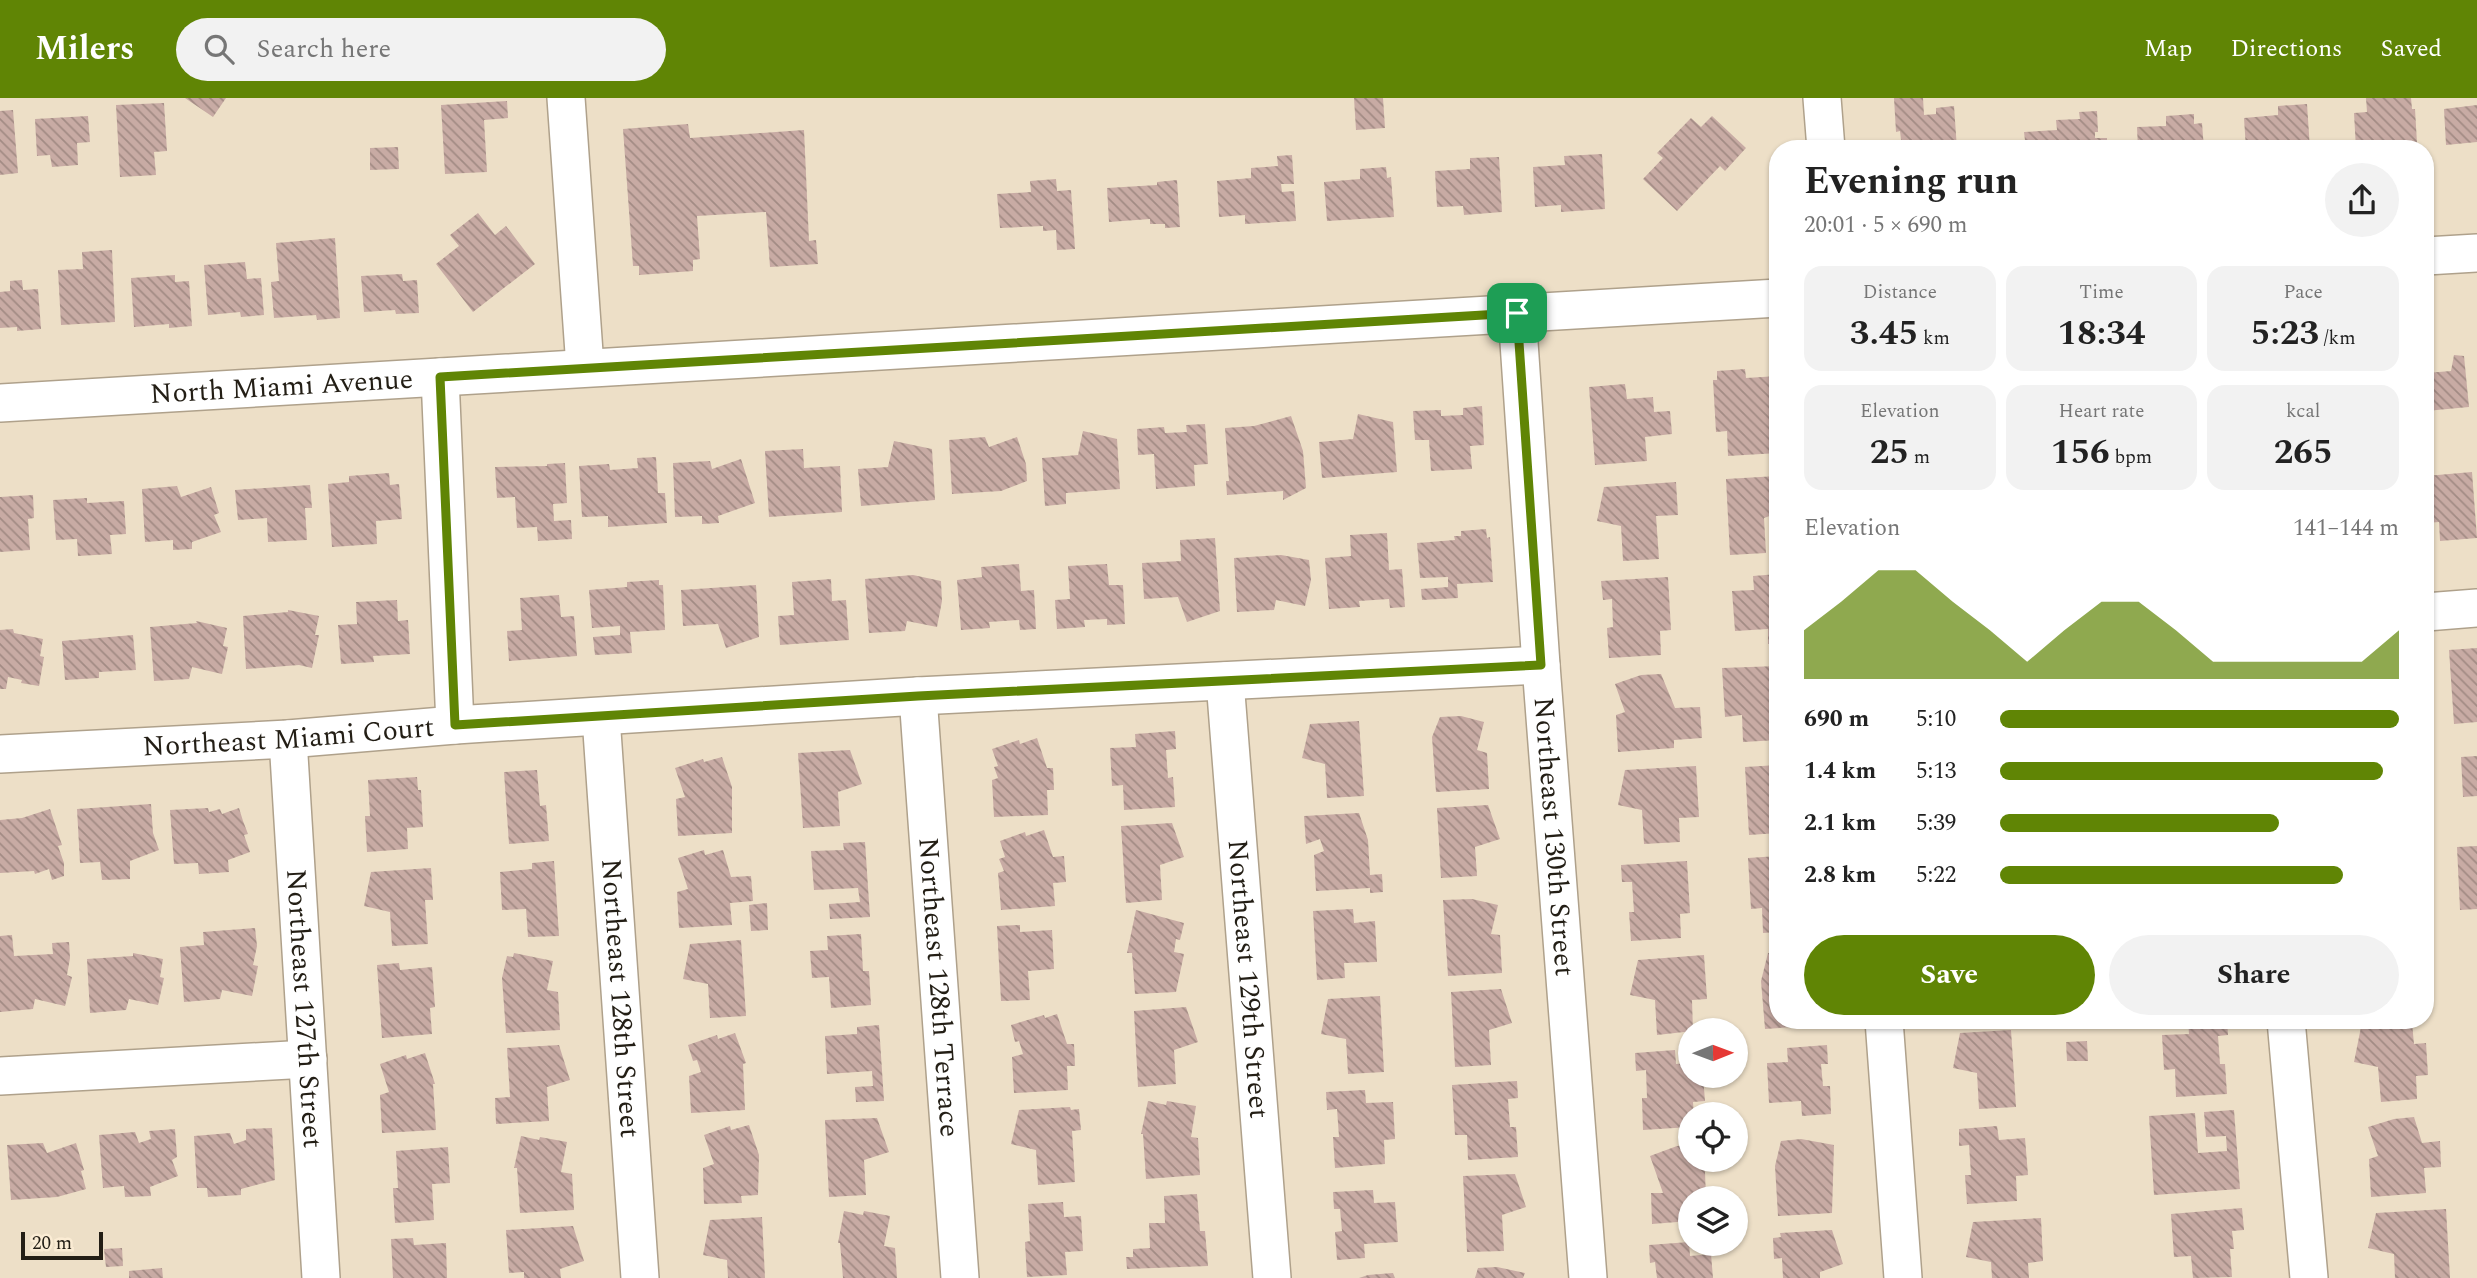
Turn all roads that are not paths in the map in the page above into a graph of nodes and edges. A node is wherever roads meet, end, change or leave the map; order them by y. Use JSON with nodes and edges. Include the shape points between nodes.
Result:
{"nodes":[{"id":1,"x":566,"y":98,"type":"edge"},
{"id":2,"x":1822,"y":98,"type":"edge"},
{"id":3,"x":1825,"y":140,"type":"edge"},
{"id":4,"x":2477,"y":253,"type":"edge"},
{"id":5,"x":2434,"y":256,"type":"edge"},
{"id":6,"x":1769,"y":299,"type":"edge"},
{"id":7,"x":1517,"y":313,"type":"junction"},
{"id":8,"x":586,"y":367,"type":"junction"},
{"id":9,"x":440,"y":377,"type":"junction"},
{"id":10,"x":0,"y":403,"type":"edge"},
{"id":11,"x":2477,"y":608,"type":"edge"},
{"id":12,"x":2434,"y":611,"type":"edge"},
{"id":13,"x":1541,"y":665,"type":"junction"},
{"id":14,"x":1225,"y":681,"type":"junction"},
{"id":15,"x":918,"y":696,"type":"junction"},
{"id":16,"x":601,"y":718,"type":"junction"},
{"id":17,"x":455,"y":725,"type":"junction"},
{"id":18,"x":288,"y":739,"type":"junction"},
{"id":19,"x":0,"y":754,"type":"edge"},
{"id":20,"x":1885,"y":1029,"type":"edge"},
{"id":21,"x":2287,"y":1029,"type":"edge"},
{"id":22,"x":308,"y":1059,"type":"junction"},
{"id":23,"x":0,"y":1076,"type":"edge"},
{"id":24,"x":321,"y":1278,"type":"edge"},
{"id":25,"x":640,"y":1278,"type":"edge"},
{"id":26,"x":960,"y":1278,"type":"edge"},
{"id":27,"x":1272,"y":1278,"type":"edge"},
{"id":28,"x":1588,"y":1278,"type":"edge"},
{"id":29,"x":1903,"y":1278,"type":"edge"},
{"id":30,"x":2309,"y":1278,"type":"edge"}],
"edges":[{"from":1,"to":8,"type":"street"},
{"from":2,"to":3,"type":"street"},
{"from":4,"to":5,"type":"street"},
{"from":6,"to":7,"type":"street","name":"North Miami Avenue"},
{"from":7,"to":8,"type":"street","name":"North Miami Avenue"},
{"from":7,"to":13,"type":"street","name":"Northeast 130th Street"},
{"from":8,"to":9,"type":"street","name":"North Miami Avenue"},
{"from":9,"to":10,"type":"street","name":"North Miami Avenue"},
{"from":9,"to":17,"type":"street"},
{"from":11,"to":12,"type":"street"},
{"from":13,"to":14,"type":"street","name":"Northeast Miami Court"},
{"from":13,"to":28,"type":"street","name":"Northeast 130th Street"},
{"from":14,"to":15,"type":"street","name":"Northeast Miami Court"},
{"from":14,"to":27,"type":"street","name":"Northeast 129th Street"},
{"from":15,"to":16,"type":"street","name":"Northeast Miami Court"},
{"from":15,"to":26,"type":"street","name":"Northeast 128th Terrace"},
{"from":16,"to":17,"type":"street","name":"Northeast Miami Court"},
{"from":16,"to":25,"type":"street","name":"Northeast 128th Street"},
{"from":17,"to":18,"type":"street","name":"Northeast Miami Court"},
{"from":18,"to":19,"type":"street","name":"Northeast Miami Court"},
{"from":18,"to":22,"type":"street","name":"Northeast 127th Street"},
{"from":20,"to":29,"type":"street"},
{"from":21,"to":30,"type":"street"},
{"from":22,"to":23,"type":"street"},
{"from":22,"to":24,"type":"street","name":"Northeast 127th Street"}]}
